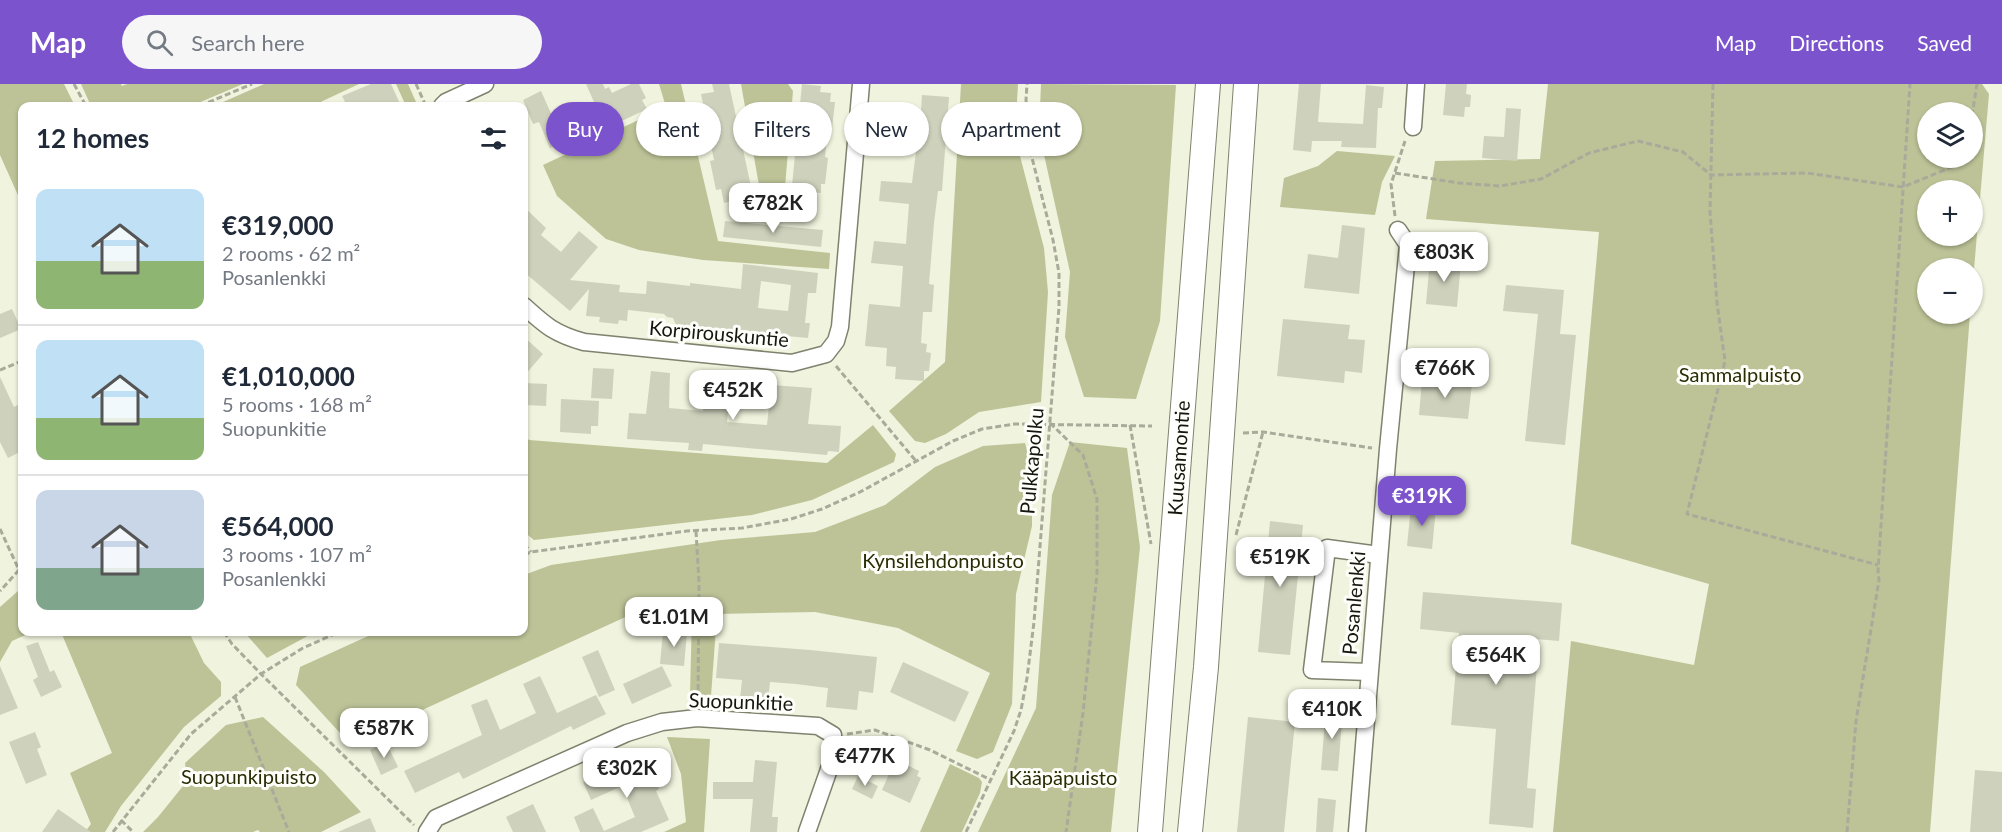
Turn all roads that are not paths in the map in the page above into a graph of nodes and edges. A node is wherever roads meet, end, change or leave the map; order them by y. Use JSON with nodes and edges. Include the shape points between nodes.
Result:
{"nodes":[{"id":1,"x":485,"y":84,"type":"edge"},
{"id":2,"x":861,"y":84,"type":"edge"},
{"id":3,"x":1208,"y":84,"type":"edge"},
{"id":4,"x":1246,"y":84,"type":"edge"},
{"id":5,"x":1416,"y":84,"type":"edge"},
{"id":6,"x":446,"y":102,"type":"edge"},
{"id":7,"x":1413,"y":127,"type":"road end"},
{"id":8,"x":1398,"y":230,"type":"road end"},
{"id":9,"x":528,"y":310,"type":"edge"},
{"id":10,"x":1379,"y":555,"type":"junction"},
{"id":11,"x":1370,"y":672,"type":"junction"},
{"id":12,"x":427,"y":832,"type":"edge"},
{"id":13,"x":807,"y":832,"type":"edge"},
{"id":14,"x":1150,"y":832,"type":"edge"},
{"id":15,"x":1190,"y":832,"type":"edge"},
{"id":16,"x":1357,"y":832,"type":"edge"}],
"edges":[{"from":1,"to":6,"type":"street"},
{"from":2,"to":9,"type":"street","name":"Korpirouskuntie","via":[[840,327],[826,354],[792,363],[584,342],[548,329]]},
{"from":3,"to":14,"type":"highway","name":"Kuusamontie"},
{"from":4,"to":15,"type":"highway","name":"Kuusamontie","via":[[1206,667]]},
{"from":5,"to":7,"type":"street"},
{"from":8,"to":10,"type":"street","name":"Posanlenkki","via":[[1408,245]]},
{"from":10,"to":11,"type":"street","name":"Posanlenkki"},
{"from":10,"to":11,"type":"street","via":[[1327,548],[1312,670]]},
{"from":11,"to":16,"type":"street","name":"Posanlenkki"},
{"from":12,"to":13,"type":"street","name":"Suopunkitie","via":[[436,818],[627,733],[662,722],[697,718],[818,726],[833,735],[834,755]]}]}
